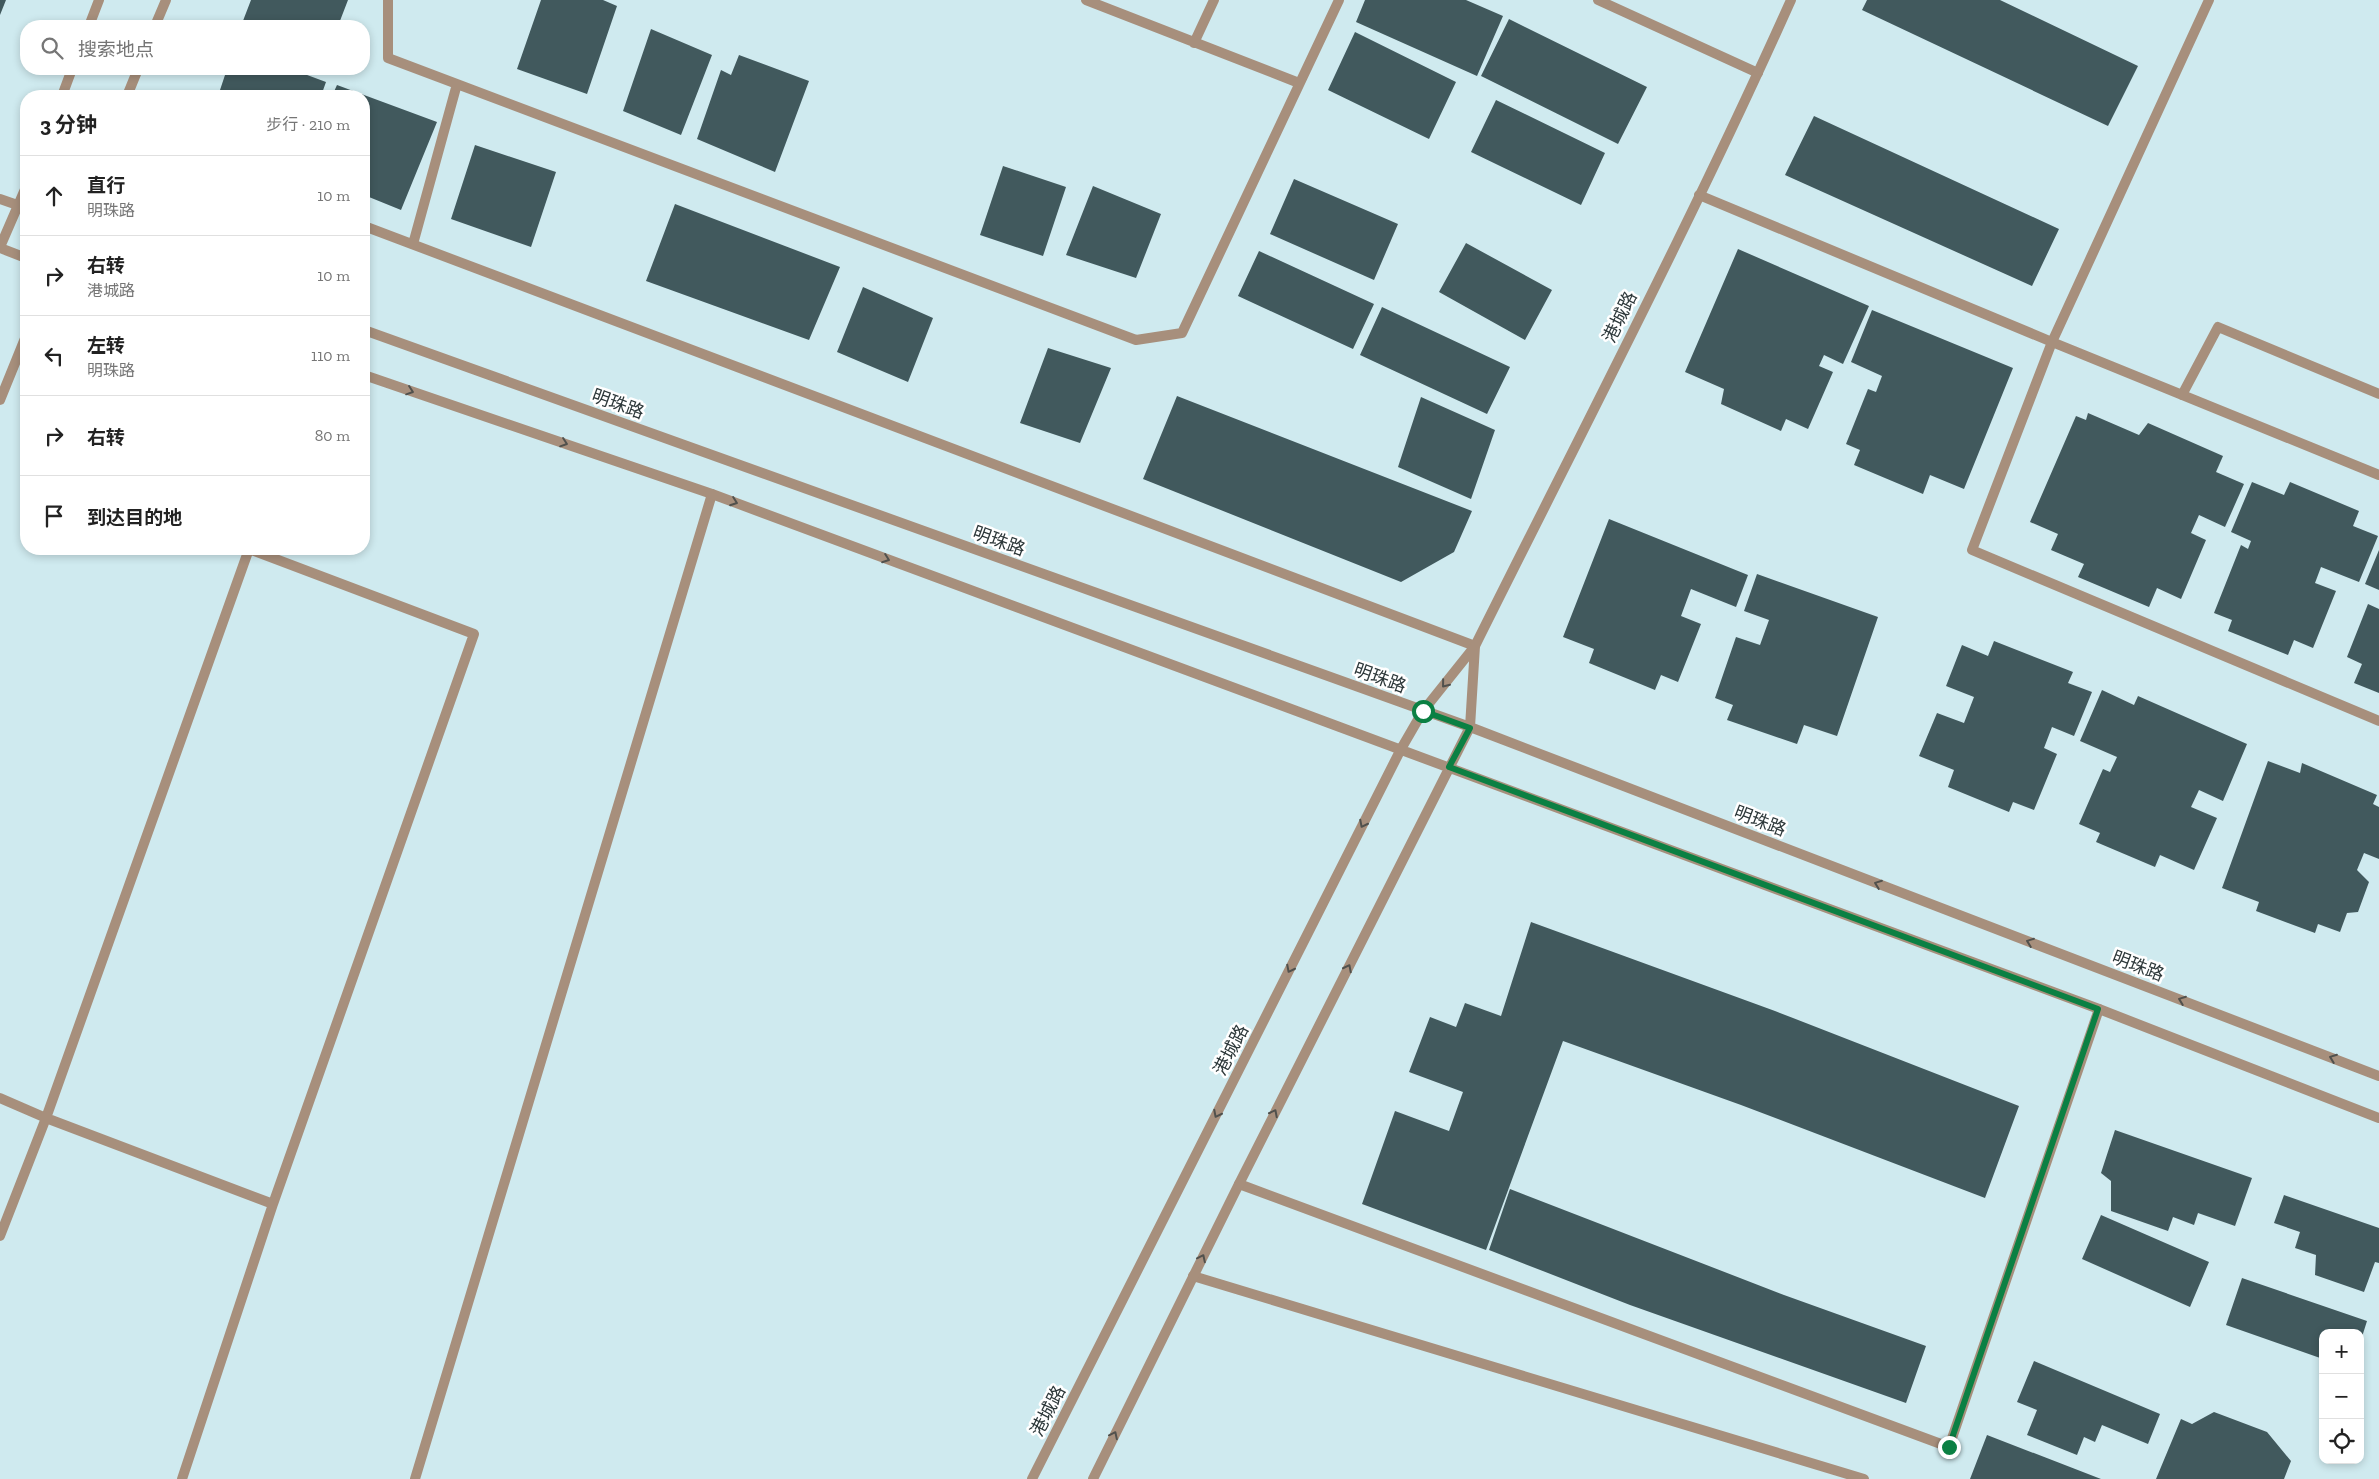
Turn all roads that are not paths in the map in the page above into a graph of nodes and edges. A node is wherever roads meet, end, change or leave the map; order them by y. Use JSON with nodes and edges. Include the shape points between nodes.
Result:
{"nodes":[{"id":1,"x":99,"y":0,"type":"edge"},
{"id":2,"x":166,"y":0,"type":"edge"},
{"id":3,"x":388,"y":0,"type":"edge"},
{"id":4,"x":1086,"y":0,"type":"edge"},
{"id":5,"x":1214,"y":0,"type":"edge"},
{"id":6,"x":1339,"y":0,"type":"edge"},
{"id":7,"x":1598,"y":0,"type":"edge"},
{"id":8,"x":1791,"y":0,"type":"edge"},
{"id":9,"x":2208,"y":0,"type":"edge"},
{"id":10,"x":91,"y":20,"type":"edge"},
{"id":11,"x":158,"y":20,"type":"edge"},
{"id":12,"x":1194,"y":42,"type":"junction"},
{"id":13,"x":1758,"y":73,"type":"junction"},
{"id":14,"x":70,"y":75,"type":"edge"},
{"id":15,"x":136,"y":75,"type":"edge"},
{"id":16,"x":1299,"y":83,"type":"junction"},
{"id":17,"x":458,"y":84,"type":"junction"},
{"id":18,"x":64,"y":90,"type":"edge"},
{"id":19,"x":129,"y":90,"type":"edge"},
{"id":20,"x":1699,"y":195,"type":"junction"},
{"id":21,"x":0,"y":199,"type":"edge"},
{"id":22,"x":20,"y":206,"type":"edge"},
{"id":23,"x":20,"y":212,"type":"edge"},
{"id":24,"x":370,"y":228,"type":"edge"},
{"id":25,"x":413,"y":244,"type":"junction"},
{"id":26,"x":0,"y":248,"type":"edge"},
{"id":27,"x":20,"y":256,"type":"edge"},
{"id":28,"x":370,"y":332,"type":"edge"},
{"id":29,"x":2052,"y":342,"type":"junction"},
{"id":30,"x":20,"y":351,"type":"edge"},
{"id":31,"x":370,"y":377,"type":"edge"},
{"id":32,"x":2379,"y":394,"type":"edge"},
{"id":33,"x":2182,"y":395,"type":"junction"},
{"id":34,"x":0,"y":400,"type":"edge"},
{"id":35,"x":2379,"y":475,"type":"edge"},
{"id":36,"x":712,"y":494,"type":"junction"},
{"id":37,"x":247,"y":555,"type":"edge"},
{"id":38,"x":265,"y":555,"type":"edge"},
{"id":39,"x":1475,"y":646,"type":"junction"},
{"id":40,"x":1423,"y":711,"type":"junction"},
{"id":41,"x":2379,"y":721,"type":"edge"},
{"id":42,"x":1470,"y":728,"type":"junction"},
{"id":43,"x":1401,"y":749,"type":"junction"},
{"id":44,"x":1449,"y":767,"type":"junction"},
{"id":45,"x":2098,"y":1009,"type":"junction"},
{"id":46,"x":2379,"y":1076,"type":"edge"},
{"id":47,"x":0,"y":1098,"type":"edge"},
{"id":48,"x":46,"y":1118,"type":"junction"},
{"id":49,"x":2379,"y":1118,"type":"edge"},
{"id":50,"x":1238,"y":1184,"type":"junction"},
{"id":51,"x":273,"y":1204,"type":"junction"},
{"id":52,"x":0,"y":1236,"type":"edge"},
{"id":53,"x":1193,"y":1276,"type":"junction"},
{"id":54,"x":182,"y":1479,"type":"edge"},
{"id":55,"x":415,"y":1479,"type":"edge"},
{"id":56,"x":1032,"y":1479,"type":"edge"},
{"id":57,"x":1093,"y":1479,"type":"edge"},
{"id":58,"x":1864,"y":1479,"type":"edge"}],
"edges":[{"from":1,"to":10,"type":"street"},
{"from":2,"to":11,"type":"street"},
{"from":3,"to":17,"type":"street","via":[[388,58]]},
{"from":4,"to":12,"type":"street"},
{"from":5,"to":12,"type":"street"},
{"from":6,"to":16,"type":"street"},
{"from":7,"to":13,"type":"street"},
{"from":8,"to":13,"type":"street","name":"港城路"},
{"from":9,"to":29,"type":"street"},
{"from":12,"to":16,"type":"street"},
{"from":13,"to":20,"type":"street","name":"港城路"},
{"from":14,"to":18,"type":"street"},
{"from":15,"to":19,"type":"street"},
{"from":16,"to":17,"type":"street","via":[[1182,333],[1136,340]]},
{"from":17,"to":25,"type":"street"},
{"from":20,"to":29,"type":"street"},
{"from":20,"to":39,"type":"street","name":"港城路"},
{"from":21,"to":22,"type":"street"},
{"from":23,"to":26,"type":"street"},
{"from":24,"to":25,"type":"street"},
{"from":25,"to":39,"type":"street"},
{"from":26,"to":27,"type":"street"},
{"from":28,"to":40,"type":"street","name":"明珠路"},
{"from":29,"to":33,"type":"street"},
{"from":29,"to":41,"type":"street","via":[[1972,550]]},
{"from":30,"to":34,"type":"street"},
{"from":31,"to":36,"type":"street","one_way":true},
{"from":32,"to":33,"type":"street","via":[[2218,327]]},
{"from":33,"to":35,"type":"street"},
{"from":36,"to":43,"type":"street","one_way":true},
{"from":36,"to":55,"type":"street"},
{"from":37,"to":48,"type":"street"},
{"from":38,"to":51,"type":"street","via":[[474,634]]},
{"from":39,"to":40,"type":"street","name":"港城路","one_way":true},
{"from":39,"to":42,"type":"street","name":"港城路"},
{"from":40,"to":42,"type":"street","name":"明珠路"},
{"from":40,"to":43,"type":"street","name":"港城路"},
{"from":42,"to":44,"type":"street","name":"港城路"},
{"from":46,"to":42,"type":"street","name":"明珠路","one_way":true},
{"from":43,"to":44,"type":"street"},
{"from":43,"to":56,"type":"street","name":"港城路","one_way":true},
{"from":44,"to":45,"type":"street"},
{"from":50,"to":44,"type":"street","name":"港城路","one_way":true},
{"from":45,"to":49,"type":"street"},
{"from":45,"to":50,"type":"street","via":[[1949,1447]]},
{"from":47,"to":48,"type":"street"},
{"from":48,"to":51,"type":"street"},
{"from":48,"to":52,"type":"street"},
{"from":53,"to":50,"type":"street","name":"港城路","one_way":true},
{"from":51,"to":54,"type":"street"},
{"from":57,"to":53,"type":"street","name":"港城路","one_way":true},
{"from":53,"to":58,"type":"street"}]}
